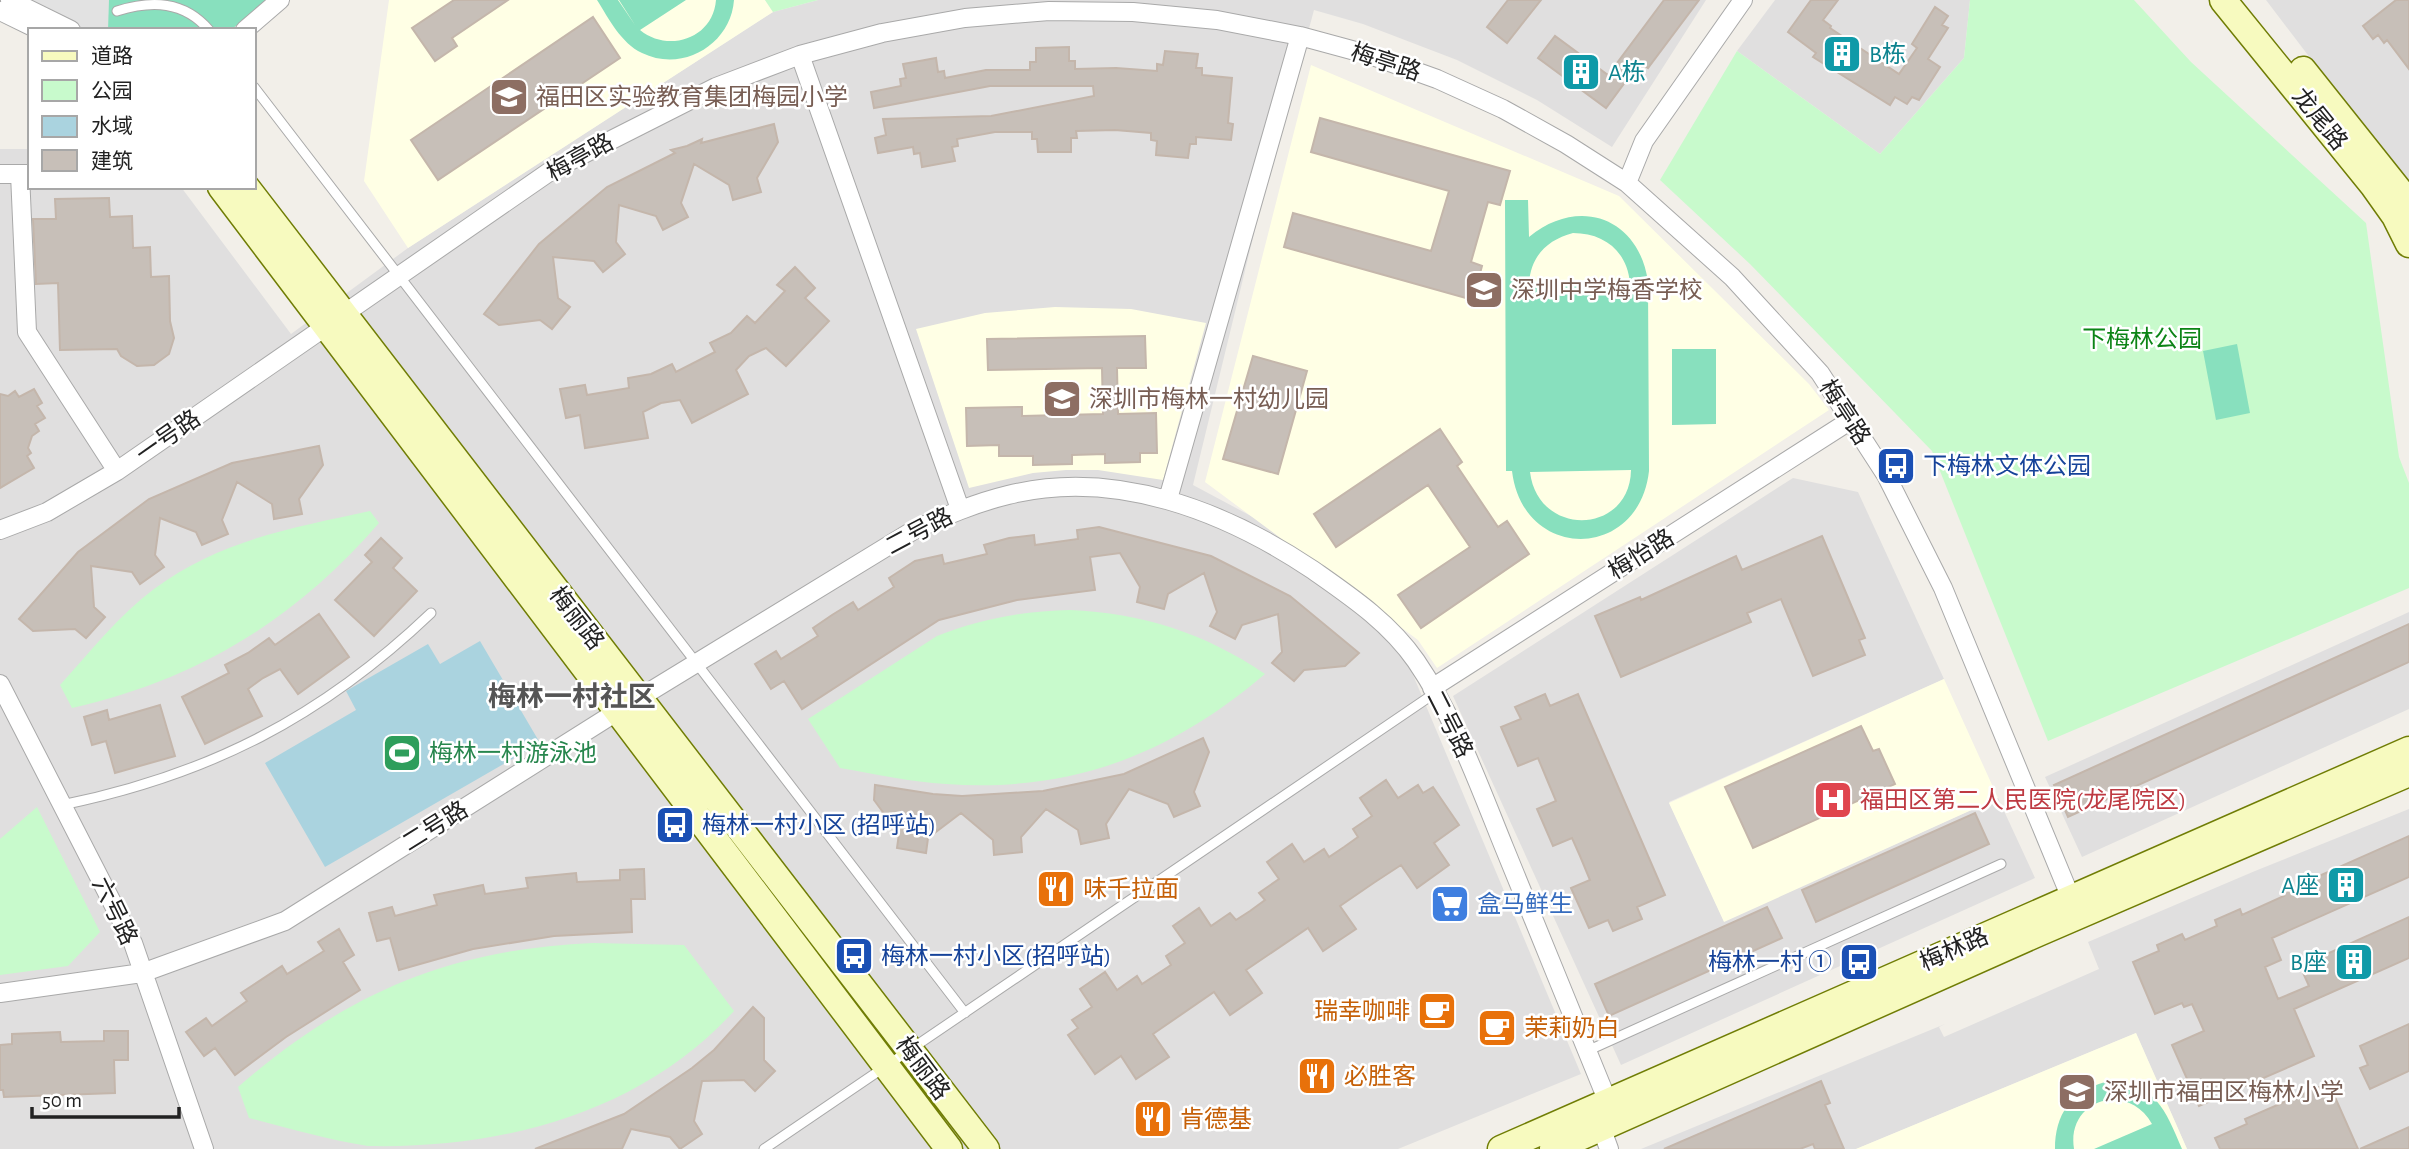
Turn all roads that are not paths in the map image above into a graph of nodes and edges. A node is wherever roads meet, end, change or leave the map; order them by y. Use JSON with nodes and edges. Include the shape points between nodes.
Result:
{"nodes":[{"id":1,"x":10,"y":0,"type":"edge"},
{"id":2,"x":280,"y":0,"type":"edge"},
{"id":3,"x":1743,"y":0,"type":"edge"},
{"id":4,"x":2223,"y":0,"type":"edge"},
{"id":5,"x":2246,"y":0,"type":"edge"},
{"id":6,"x":0,"y":11,"type":"edge"},
{"id":7,"x":117,"y":11,"type":"dead end"},
{"id":8,"x":35,"y":28,"type":"edge"},
{"id":9,"x":67,"y":28,"type":"edge"},
{"id":10,"x":207,"y":28,"type":"edge"},
{"id":11,"x":247,"y":28,"type":"edge"},
{"id":12,"x":1300,"y":36,"type":"junction"},
{"id":13,"x":800,"y":55,"type":"junction"},
{"id":14,"x":256,"y":90,"type":"edge"},
{"id":15,"x":0,"y":174,"type":"edge"},
{"id":16,"x":25,"y":174,"type":"edge"},
{"id":17,"x":1627,"y":183,"type":"junction"},
{"id":18,"x":223,"y":189,"type":"edge"},
{"id":19,"x":247,"y":189,"type":"edge"},
{"id":20,"x":2409,"y":203,"type":"edge"},
{"id":21,"x":2409,"y":244,"type":"edge"},
{"id":22,"x":398,"y":276,"type":"junction"},
{"id":23,"x":335,"y":320,"type":"junction"},
{"id":24,"x":1850,"y":420,"type":"junction"},
{"id":25,"x":117,"y":471,"type":"junction"},
{"id":26,"x":1168,"y":499,"type":"junction"},
{"id":27,"x":960,"y":509,"type":"junction"},
{"id":28,"x":0,"y":530,"type":"edge"},
{"id":29,"x":431,"y":613,"type":"dead end"},
{"id":30,"x":696,"y":663,"type":"junction"},
{"id":31,"x":0,"y":684,"type":"edge"},
{"id":32,"x":1433,"y":691,"type":"junction"},
{"id":33,"x":629,"y":705,"type":"junction"},
{"id":34,"x":2409,"y":750,"type":"edge"},
{"id":35,"x":2409,"y":772,"type":"edge"},
{"id":36,"x":62,"y":805,"type":"junction"},
{"id":37,"x":2001,"y":864,"type":"dead end"},
{"id":38,"x":2074,"y":907,"type":"junction"},
{"id":39,"x":142,"y":973,"type":"junction"},
{"id":40,"x":0,"y":993,"type":"edge"},
{"id":41,"x":965,"y":1013,"type":"junction"},
{"id":42,"x":910,"y":1050,"type":"junction"},
{"id":43,"x":1587,"y":1051,"type":"junction"},
{"id":44,"x":886,"y":1066,"type":"junction"},
{"id":45,"x":1606,"y":1126,"type":"edge"},
{"id":46,"x":204,"y":1149,"type":"edge"},
{"id":47,"x":764,"y":1149,"type":"edge"},
{"id":48,"x":949,"y":1149,"type":"edge"},
{"id":49,"x":986,"y":1149,"type":"edge"},
{"id":50,"x":1500,"y":1149,"type":"edge"},
{"id":51,"x":1553,"y":1149,"type":"edge"}],
"edges":[{"from":1,"to":9,"type":"street"},
{"from":2,"to":11,"type":"street"},
{"from":3,"to":17,"type":"street","via":[[1644,141]]},
{"from":4,"to":21,"type":"street","name":"龙尾路","via":[[2373,185]]},
{"from":5,"to":20,"type":"street","name":"龙尾路"},
{"from":6,"to":8,"type":"street"},
{"from":7,"to":10,"type":"lane","via":[[143,3],[169,4],[186,10]]},
{"from":12,"to":13,"type":"street","name":"梅亭路","via":[[1194,18],[1049,11],[965,18],[882,33]]},
{"from":12,"to":17,"type":"street","name":"梅亭路","via":[[1370,55],[1459,89],[1566,144]]},
{"from":12,"to":26,"type":"street"},
{"from":13,"to":22,"type":"street","name":"梅亭路","via":[[716,87],[552,170]]},
{"from":13,"to":27,"type":"street"},
{"from":14,"to":22,"type":"lane"},
{"from":15,"to":16,"type":"street"},
{"from":16,"to":25,"type":"street","via":[[27,332]]},
{"from":17,"to":24,"type":"street","name":"梅亭路","via":[[1732,277],[1820,373]]},
{"from":18,"to":23,"type":"street","name":"梅丽路"},
{"from":19,"to":23,"type":"street","name":"梅丽路"},
{"from":22,"to":23,"type":"street","name":"梅亭路"},
{"from":22,"to":30,"type":"lane"},
{"from":23,"to":25,"type":"street","name":"一号路"},
{"from":23,"to":33,"type":"street","name":"梅丽路"},
{"from":24,"to":32,"type":"street","name":"梅怡路"},
{"from":24,"to":38,"type":"street","name":"梅亭路","via":[[1886,475],[1943,587]]},
{"from":25,"to":28,"type":"street","name":"一号路","via":[[47,512]]},
{"from":26,"to":27,"type":"street","name":"二号路","via":[[1116,489],[1064,488],[1011,494]]},
{"from":26,"to":32,"type":"street","name":"二号路","via":[[1226,520],[1288,554],[1366,607],[1415,659]]},
{"from":27,"to":30,"type":"street","name":"二号路","via":[[914,530]]},
{"from":29,"to":36,"type":"lane","via":[[334,694],[261,738],[164,779]]},
{"from":30,"to":33,"type":"street","name":"二号路"},
{"from":30,"to":41,"type":"lane"},
{"from":31,"to":36,"type":"street","name":"六号路"},
{"from":32,"to":41,"type":"lane"},
{"from":32,"to":43,"type":"street","name":"二号路","via":[[1455,728]]},
{"from":33,"to":39,"type":"street","name":"二号路","via":[[285,921]]},
{"from":33,"to":42,"type":"street","name":"梅丽路"},
{"from":33,"to":44,"type":"street","name":"梅丽路"},
{"from":34,"to":38,"type":"street","name":"梅林路"},
{"from":35,"to":38,"type":"street","name":"梅林路"},
{"from":36,"to":39,"type":"street","name":"六号路","via":[[133,943]]},
{"from":37,"to":43,"type":"lane"},
{"from":38,"to":45,"type":"street","name":"梅林路"},
{"from":39,"to":40,"type":"street","name":"二号路"},
{"from":39,"to":46,"type":"street","name":"六号路"},
{"from":41,"to":42,"type":"lane"},
{"from":42,"to":44,"type":"lane"},
{"from":42,"to":49,"type":"street","name":"梅丽路"},
{"from":43,"to":45,"type":"street","name":"二号路"},
{"from":44,"to":47,"type":"lane"},
{"from":44,"to":48,"type":"street","name":"梅丽路"},
{"from":45,"to":50,"type":"street","name":"梅林路"},
{"from":45,"to":51,"type":"street","name":"梅林路"}]}
